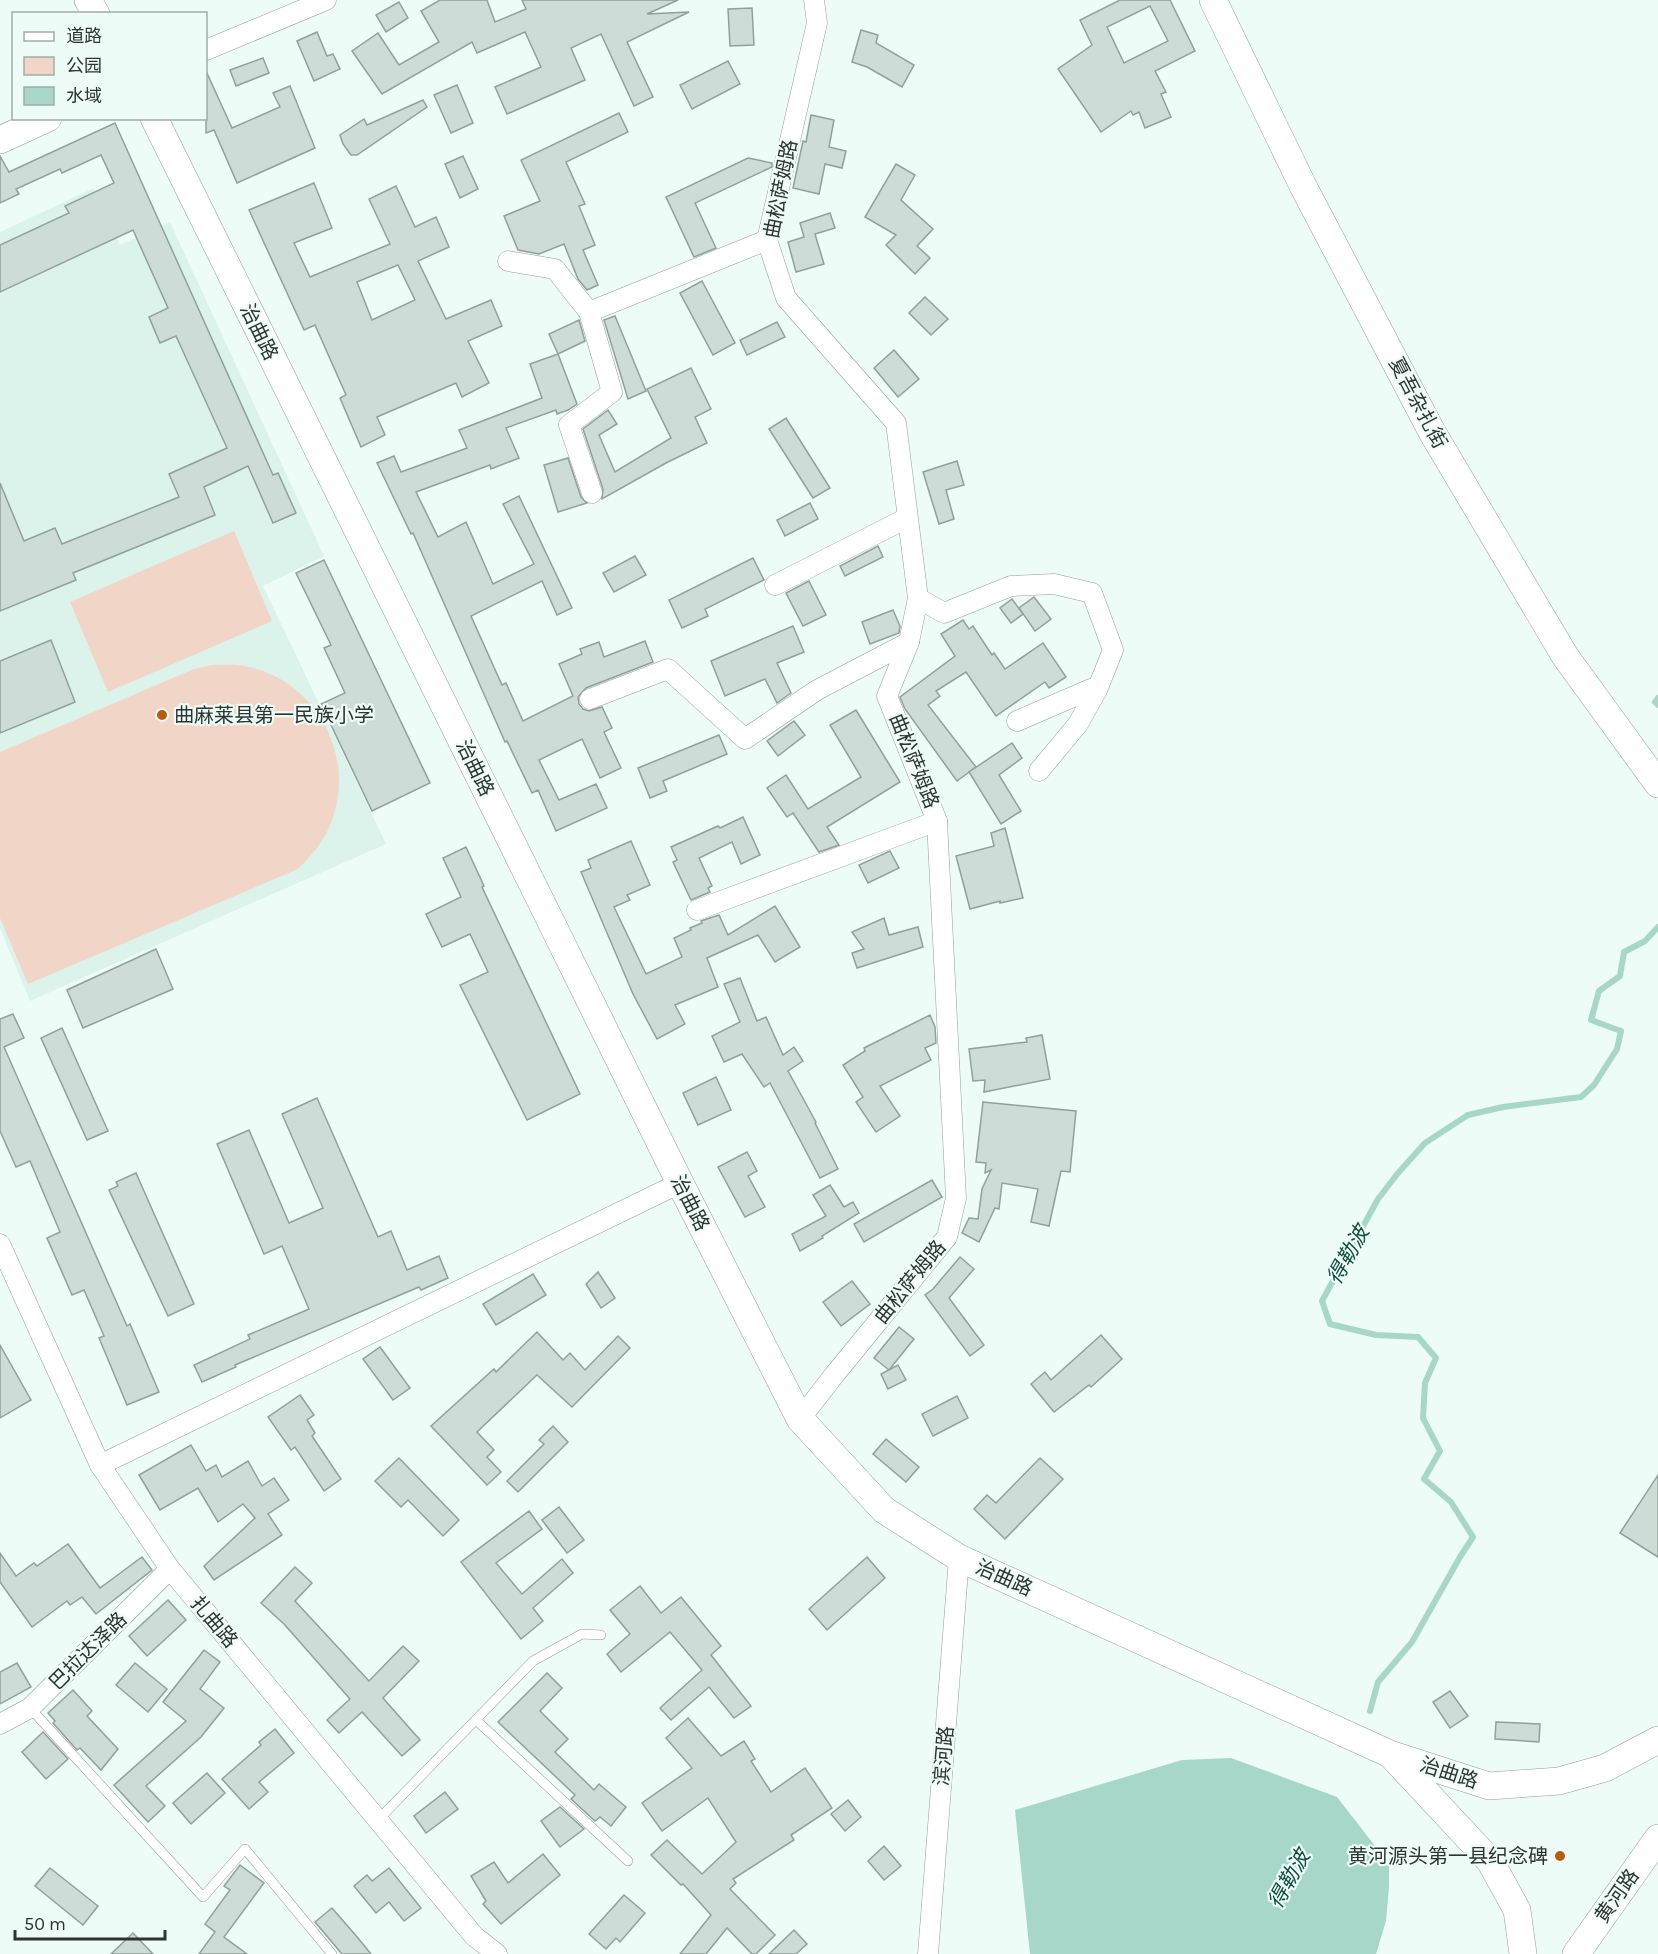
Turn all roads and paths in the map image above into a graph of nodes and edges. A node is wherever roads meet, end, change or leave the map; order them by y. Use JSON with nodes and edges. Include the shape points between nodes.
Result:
{"nodes":[{"id":1,"x":326,"y":0,"type":"edge"},
{"id":2,"x":814,"y":0,"type":"edge"},
{"id":3,"x":1213,"y":0,"type":"edge"},
{"id":4,"x":207,"y":50,"type":"edge"},
{"id":5,"x":44,"y":120,"type":"edge"},
{"id":6,"x":155,"y":120,"type":"edge"},
{"id":7,"x":0,"y":140,"type":"edge"},
{"id":8,"x":767,"y":240,"type":"junction"},
{"id":9,"x":508,"y":261,"type":"dead end"},
{"id":10,"x":589,"y":312,"type":"junction"},
{"id":11,"x":592,"y":493,"type":"dead end"},
{"id":12,"x":903,"y":520,"type":"dead end"},
{"id":13,"x":775,"y":585,"type":"dead end"},
{"id":14,"x":918,"y":598,"type":"junction"},
{"id":15,"x":909,"y":642,"type":"junction"},
{"id":16,"x":1091,"y":689,"type":"dead end"},
{"id":17,"x":590,"y":699,"type":"dead end"},
{"id":18,"x":1017,"y":721,"type":"dead end"},
{"id":19,"x":1040,"y":771,"type":"dead end"},
{"id":20,"x":1658,"y":784,"type":"edge"},
{"id":21,"x":938,"y":821,"type":"junction"},
{"id":22,"x":697,"y":910,"type":"dead end"},
{"id":23,"x":680,"y":1183,"type":"junction"},
{"id":24,"x":0,"y":1244,"type":"edge"},
{"id":25,"x":800,"y":1419,"type":"junction"},
{"id":26,"x":100,"y":1465,"type":"junction"},
{"id":27,"x":959,"y":1558,"type":"junction"},
{"id":28,"x":170,"y":1569,"type":"junction"},
{"id":29,"x":601,"y":1635,"type":"dead end"},
{"id":30,"x":30,"y":1708,"type":"junction"},
{"id":31,"x":476,"y":1720,"type":"junction"},
{"id":32,"x":0,"y":1724,"type":"edge"},
{"id":33,"x":1658,"y":1740,"type":"edge"},
{"id":34,"x":1390,"y":1754,"type":"junction"},
{"id":35,"x":378,"y":1820,"type":"junction"},
{"id":36,"x":1658,"y":1838,"type":"edge"},
{"id":37,"x":628,"y":1861,"type":"dead end"},
{"id":38,"x":332,"y":1954,"type":"edge"},
{"id":39,"x":497,"y":1954,"type":"edge"},
{"id":40,"x":928,"y":1954,"type":"edge"},
{"id":41,"x":1523,"y":1954,"type":"edge"},
{"id":42,"x":1576,"y":1954,"type":"edge"}],
"edges":[{"from":1,"to":4,"type":"street"},
{"from":2,"to":8,"type":"street","name":"曲松萨姆路","via":[[817,23]]},
{"from":3,"to":20,"type":"main road","name":"夏吾杂扎街","via":[[1303,186],[1432,432],[1565,656]]},
{"from":5,"to":7,"type":"main road"},
{"from":6,"to":23,"type":"main road","name":"治曲路"},
{"from":8,"to":10,"type":"street"},
{"from":8,"to":14,"type":"street","name":"曲松萨姆路","via":[[786,298],[896,423]]},
{"from":9,"to":10,"type":"street","via":[[555,269]]},
{"from":10,"to":11,"type":"street","via":[[612,392],[569,425]]},
{"from":12,"to":13,"type":"street"},
{"from":14,"to":15,"type":"street","name":"曲松萨姆路"},
{"from":14,"to":19,"type":"street","via":[[944,613],[1011,586],[1054,584],[1092,593],[1113,650],[1078,724]]},
{"from":15,"to":17,"type":"street","via":[[817,690],[746,739],[668,669]]},
{"from":15,"to":21,"type":"street","name":"曲松萨姆路","via":[[887,696]]},
{"from":16,"to":18,"type":"street"},
{"from":21,"to":22,"type":"street"},
{"from":21,"to":25,"type":"street","name":"曲松萨姆路","via":[[956,1198],[947,1237]]},
{"from":23,"to":25,"type":"main road","name":"治曲路"},
{"from":23,"to":26,"type":"street"},
{"from":24,"to":26,"type":"street","name":"扎曲路"},
{"from":25,"to":27,"type":"main road","name":"治曲路","via":[[884,1510]]},
{"from":26,"to":28,"type":"street","name":"扎曲路"},
{"from":27,"to":34,"type":"main road","name":"治曲路"},
{"from":27,"to":40,"type":"street","name":"滨河路"},
{"from":28,"to":30,"type":"street","name":"巴拉达泽路"},
{"from":28,"to":35,"type":"street","name":"扎曲路"},
{"from":29,"to":31,"type":"lane","via":[[582,1634],[533,1661]]},
{"from":30,"to":32,"type":"street","name":"巴拉达泽路"},
{"from":30,"to":38,"type":"lane","via":[[203,1898],[245,1849]]},
{"from":31,"to":35,"type":"lane"},
{"from":31,"to":37,"type":"lane"},
{"from":33,"to":34,"type":"main road","name":"治曲路","via":[[1605,1768],[1559,1780],[1489,1786]]},
{"from":34,"to":41,"type":"main road","via":[[1490,1861],[1518,1910]]},
{"from":35,"to":39,"type":"street","name":"扎曲路","via":[[474,1936]]},
{"from":36,"to":42,"type":"main road","name":"黄河路"}]}
